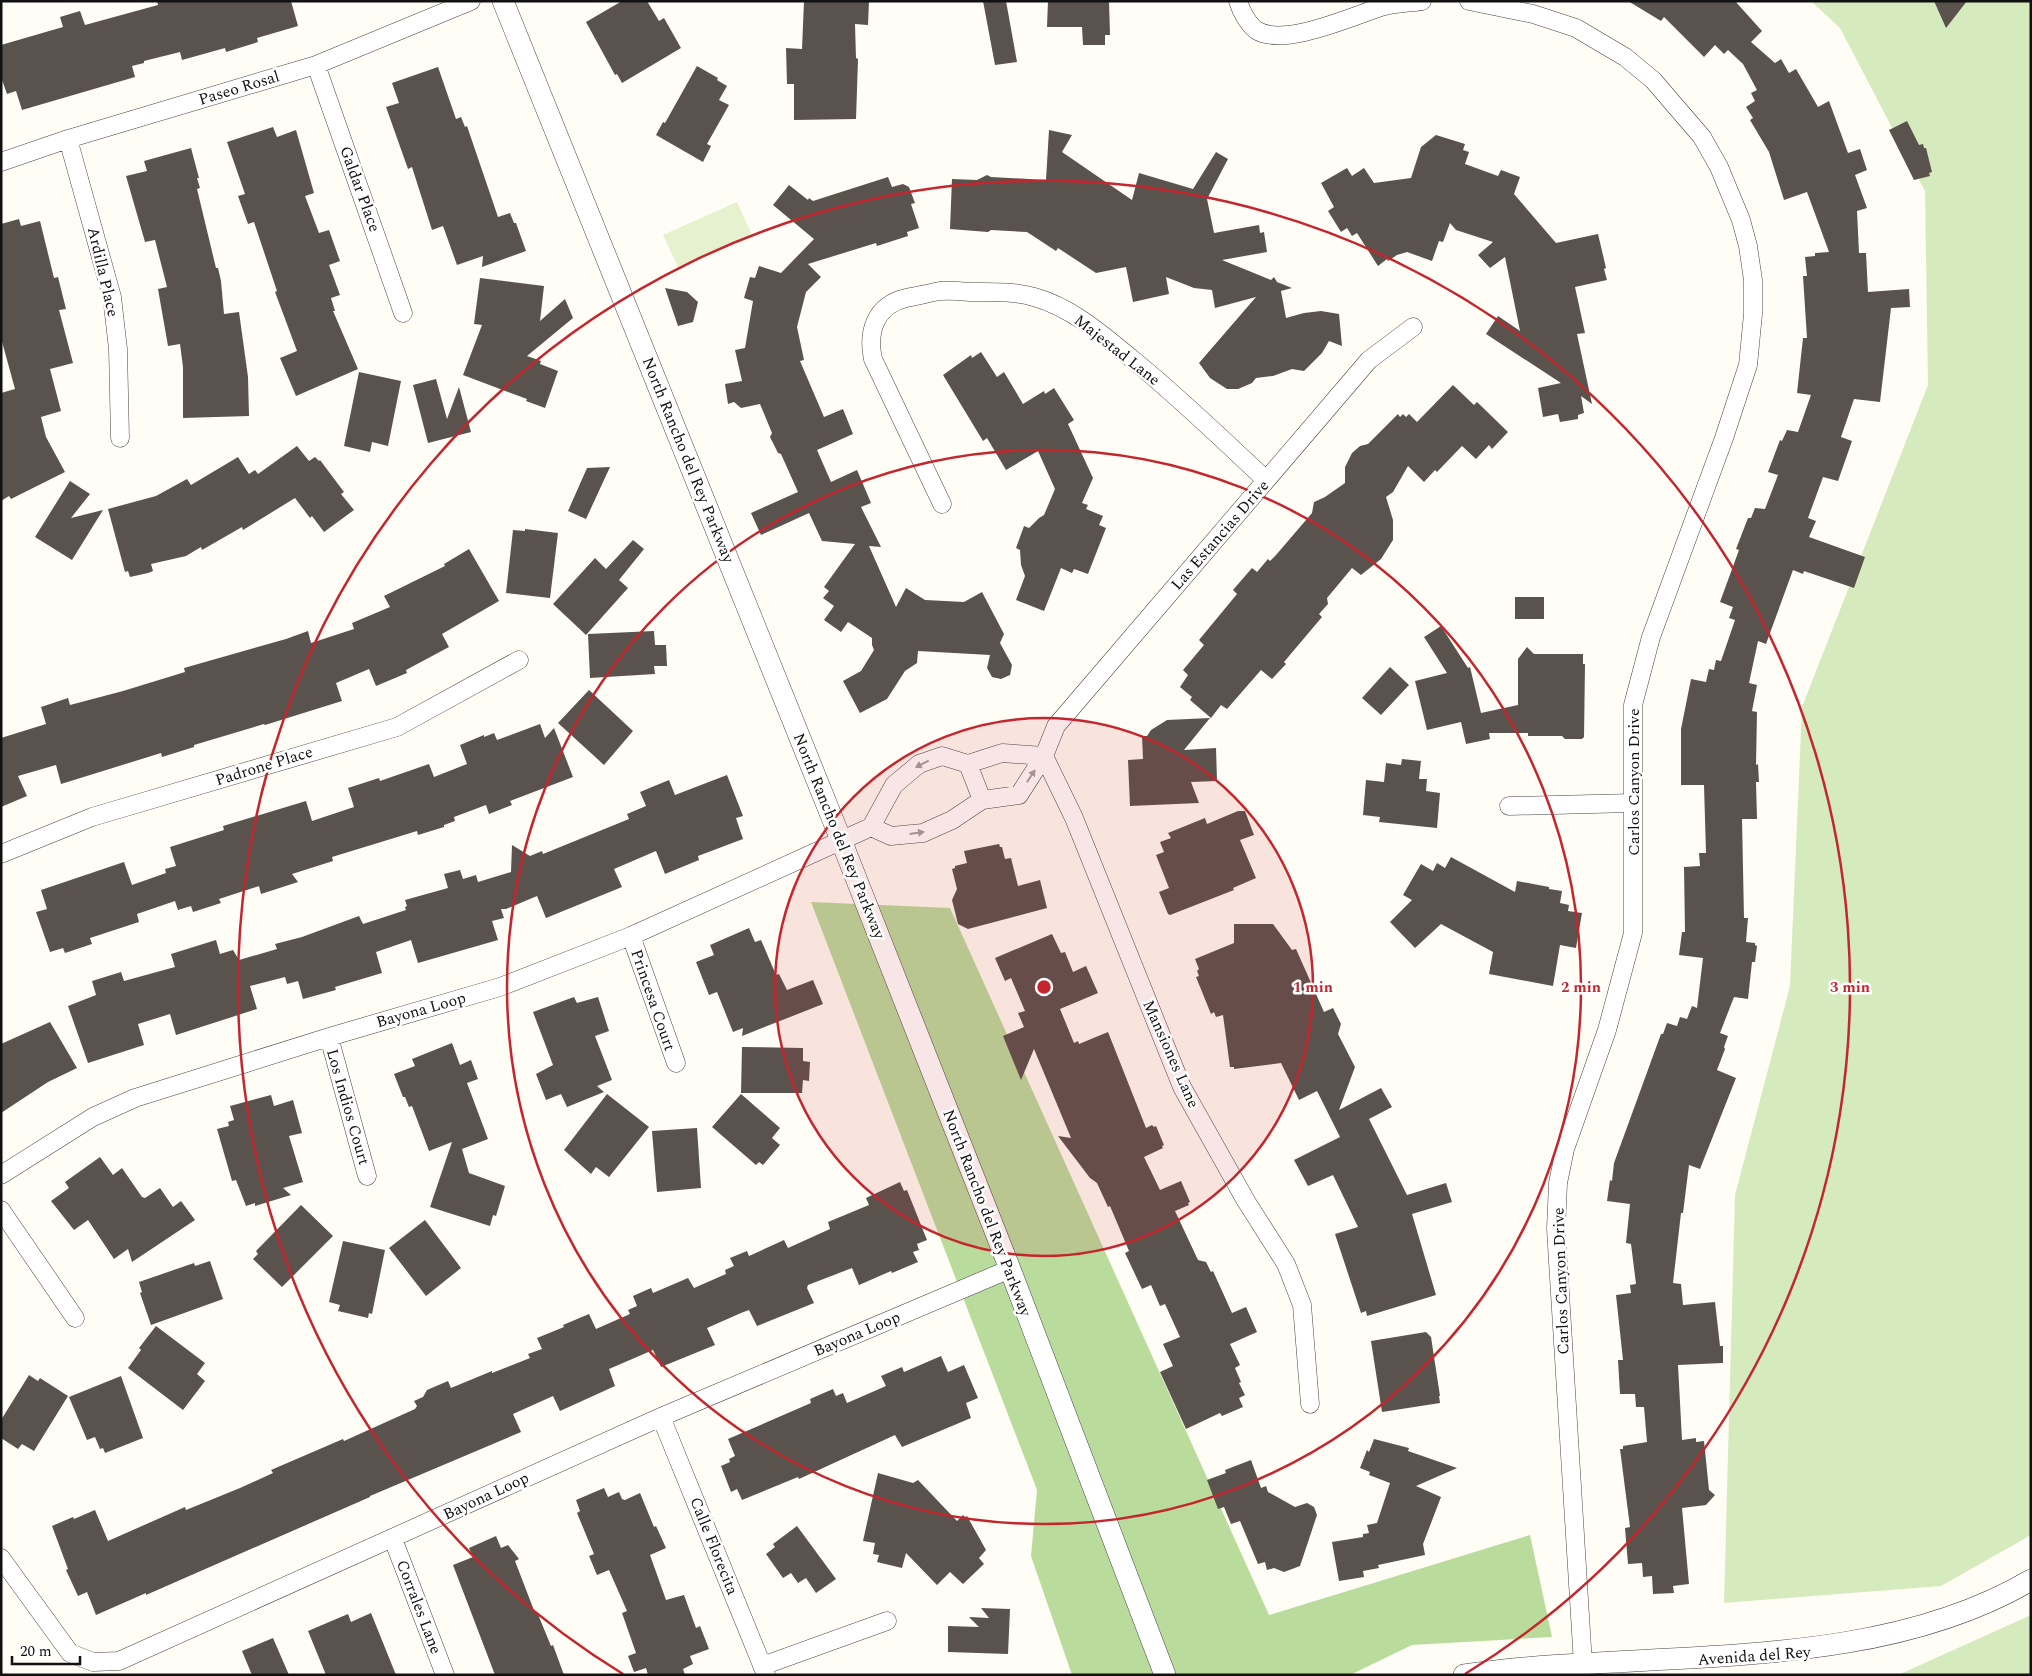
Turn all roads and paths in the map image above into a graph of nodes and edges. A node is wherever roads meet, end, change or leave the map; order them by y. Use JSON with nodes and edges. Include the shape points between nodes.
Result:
{"nodes":[{"id":1,"x":471,"y":1,"type":"edge"},
{"id":2,"x":503,"y":1,"type":"edge"},
{"id":3,"x":1238,"y":1,"type":"edge"},
{"id":4,"x":1422,"y":1,"type":"edge"},
{"id":5,"x":1469,"y":1,"type":"edge"},
{"id":6,"x":316,"y":65,"type":"junction"},
{"id":7,"x":68,"y":140,"type":"junction"},
{"id":8,"x":1,"y":162,"type":"edge"},
{"id":9,"x":404,"y":313,"type":"dead end"},
{"id":10,"x":1412,"y":327,"type":"dead end"},
{"id":11,"x":120,"y":438,"type":"dead end"},
{"id":12,"x":1266,"y":480,"type":"junction"},
{"id":13,"x":942,"y":504,"type":"dead end"},
{"id":14,"x":519,"y":660,"type":"dead end"},
{"id":15,"x":1044,"y":756,"type":"junction"},
{"id":16,"x":968,"y":764,"type":"junction"},
{"id":17,"x":982,"y":800,"type":"junction"},
{"id":18,"x":1632,"y":803,"type":"junction"},
{"id":19,"x":1509,"y":806,"type":"dead end"},
{"id":20,"x":870,"y":827,"type":"junction"},
{"id":21,"x":841,"y":840,"type":"junction"},
{"id":22,"x":1,"y":854,"type":"edge"},
{"id":23,"x":631,"y":936,"type":"junction"},
{"id":24,"x":328,"y":1037,"type":"junction"},
{"id":25,"x":676,"y":1063,"type":"dead end"},
{"id":26,"x":1,"y":1175,"type":"edge"},
{"id":27,"x":367,"y":1176,"type":"dead end"},
{"id":28,"x":1,"y":1210,"type":"edge"},
{"id":29,"x":1010,"y":1270,"type":"junction"},
{"id":30,"x":75,"y":1318,"type":"dead end"},
{"id":31,"x":1310,"y":1404,"type":"dead end"},
{"id":32,"x":662,"y":1417,"type":"junction"},
{"id":33,"x":393,"y":1539,"type":"junction"},
{"id":34,"x":1,"y":1558,"type":"edge"},
{"id":35,"x":2031,"y":1580,"type":"edge"},
{"id":36,"x":887,"y":1621,"type":"dead end"},
{"id":37,"x":1583,"y":1664,"type":"junction"},
{"id":38,"x":764,"y":1671,"type":"edge"},
{"id":39,"x":444,"y":1675,"type":"edge"},
{"id":40,"x":1164,"y":1675,"type":"edge"},
{"id":41,"x":1464,"y":1675,"type":"edge"}],
"edges":[{"from":1,"to":6,"type":"street","name":"Paseo Rosal"},
{"from":2,"to":21,"type":"street","name":"North Rancho del Rey Parkway"},
{"from":3,"to":4,"type":"street","via":[[1241,11],[1256,30],[1281,36],[1324,27],[1384,6]]},
{"from":5,"to":18,"type":"street","name":"Carlos Canyon Drive","via":[[1533,14],[1576,28],[1644,72],[1702,137],[1732,195],[1748,246],[1753,314],[1748,365],[1640,674],[1633,705]]},
{"from":6,"to":7,"type":"street","name":"Paseo Rosal"},
{"from":6,"to":9,"type":"street","name":"Galdar Place"},
{"from":7,"to":8,"type":"street","name":"Paseo Rosal"},
{"from":7,"to":11,"type":"street","name":"Ardilla Place","via":[[112,298],[118,349]]},
{"from":10,"to":12,"type":"street","name":"Las Estancias Drive","via":[[1369,360]]},
{"from":12,"to":13,"type":"street","name":"Majestad Lane","via":[[1161,383],[1101,334],[1065,310],[1050,302],[1016,293],[942,291],[896,301],[887,307],[870,336],[873,359]]},
{"from":12,"to":15,"type":"street","name":"Las Estancias Drive","via":[[1056,726]]},
{"from":14,"to":22,"type":"street","name":"Padrone Place","via":[[397,727],[92,817]]},
{"from":15,"to":16,"type":"street","via":[[1002,753]]},
{"from":17,"to":15,"type":"street","name":"Las Estancias Drive","one_way":true,"via":[[1019,795]]},
{"from":15,"to":31,"type":"street","name":"Mansiones Lane","via":[[1074,818],[1182,1087],[1246,1201],[1286,1264],[1302,1305]]},
{"from":16,"to":17,"type":"street"},
{"from":16,"to":20,"type":"street","one_way":true,"via":[[942,756],[919,764],[894,785]]},
{"from":20,"to":17,"type":"street","name":"Las Estancias Drive","one_way":true,"via":[[891,836],[923,833],[952,820]]},
{"from":18,"to":19,"type":"street"},
{"from":18,"to":37,"type":"street","name":"Carlos Canyon Drive","via":[[1633,932],[1607,1030],[1565,1149],[1558,1183],[1556,1230]]},
{"from":20,"to":21,"type":"street"},
{"from":21,"to":23,"type":"street","name":"Bayona Loop"},
{"from":21,"to":29,"type":"street","name":"North Rancho del Rey Parkway"},
{"from":23,"to":24,"type":"street","name":"Bayona Loop","via":[[500,987]]},
{"from":23,"to":25,"type":"street","name":"Princesa Court"},
{"from":24,"to":26,"type":"street","name":"Bayona Loop","via":[[135,1098],[93,1117]]},
{"from":24,"to":27,"type":"street","name":"Los Indios Court"},
{"from":28,"to":30,"type":"street"},
{"from":29,"to":32,"type":"street","name":"Bayona Loop"},
{"from":29,"to":40,"type":"street","name":"North Rancho del Rey Parkway"},
{"from":32,"to":33,"type":"street","name":"Bayona Loop"},
{"from":32,"to":38,"type":"street","name":"Calle Florecita"},
{"from":33,"to":34,"type":"street","name":"Bayona Loop","via":[[119,1661],[102,1662],[70,1653]]},
{"from":33,"to":39,"type":"street","name":"Corrales Lane"},
{"from":35,"to":37,"type":"street","name":"Avenida del Rey","via":[[1985,1605],[1936,1625],[1862,1645],[1734,1659]]},
{"from":36,"to":38,"type":"street"},
{"from":37,"to":41,"type":"street","name":"Avenida del Rey"}]}
